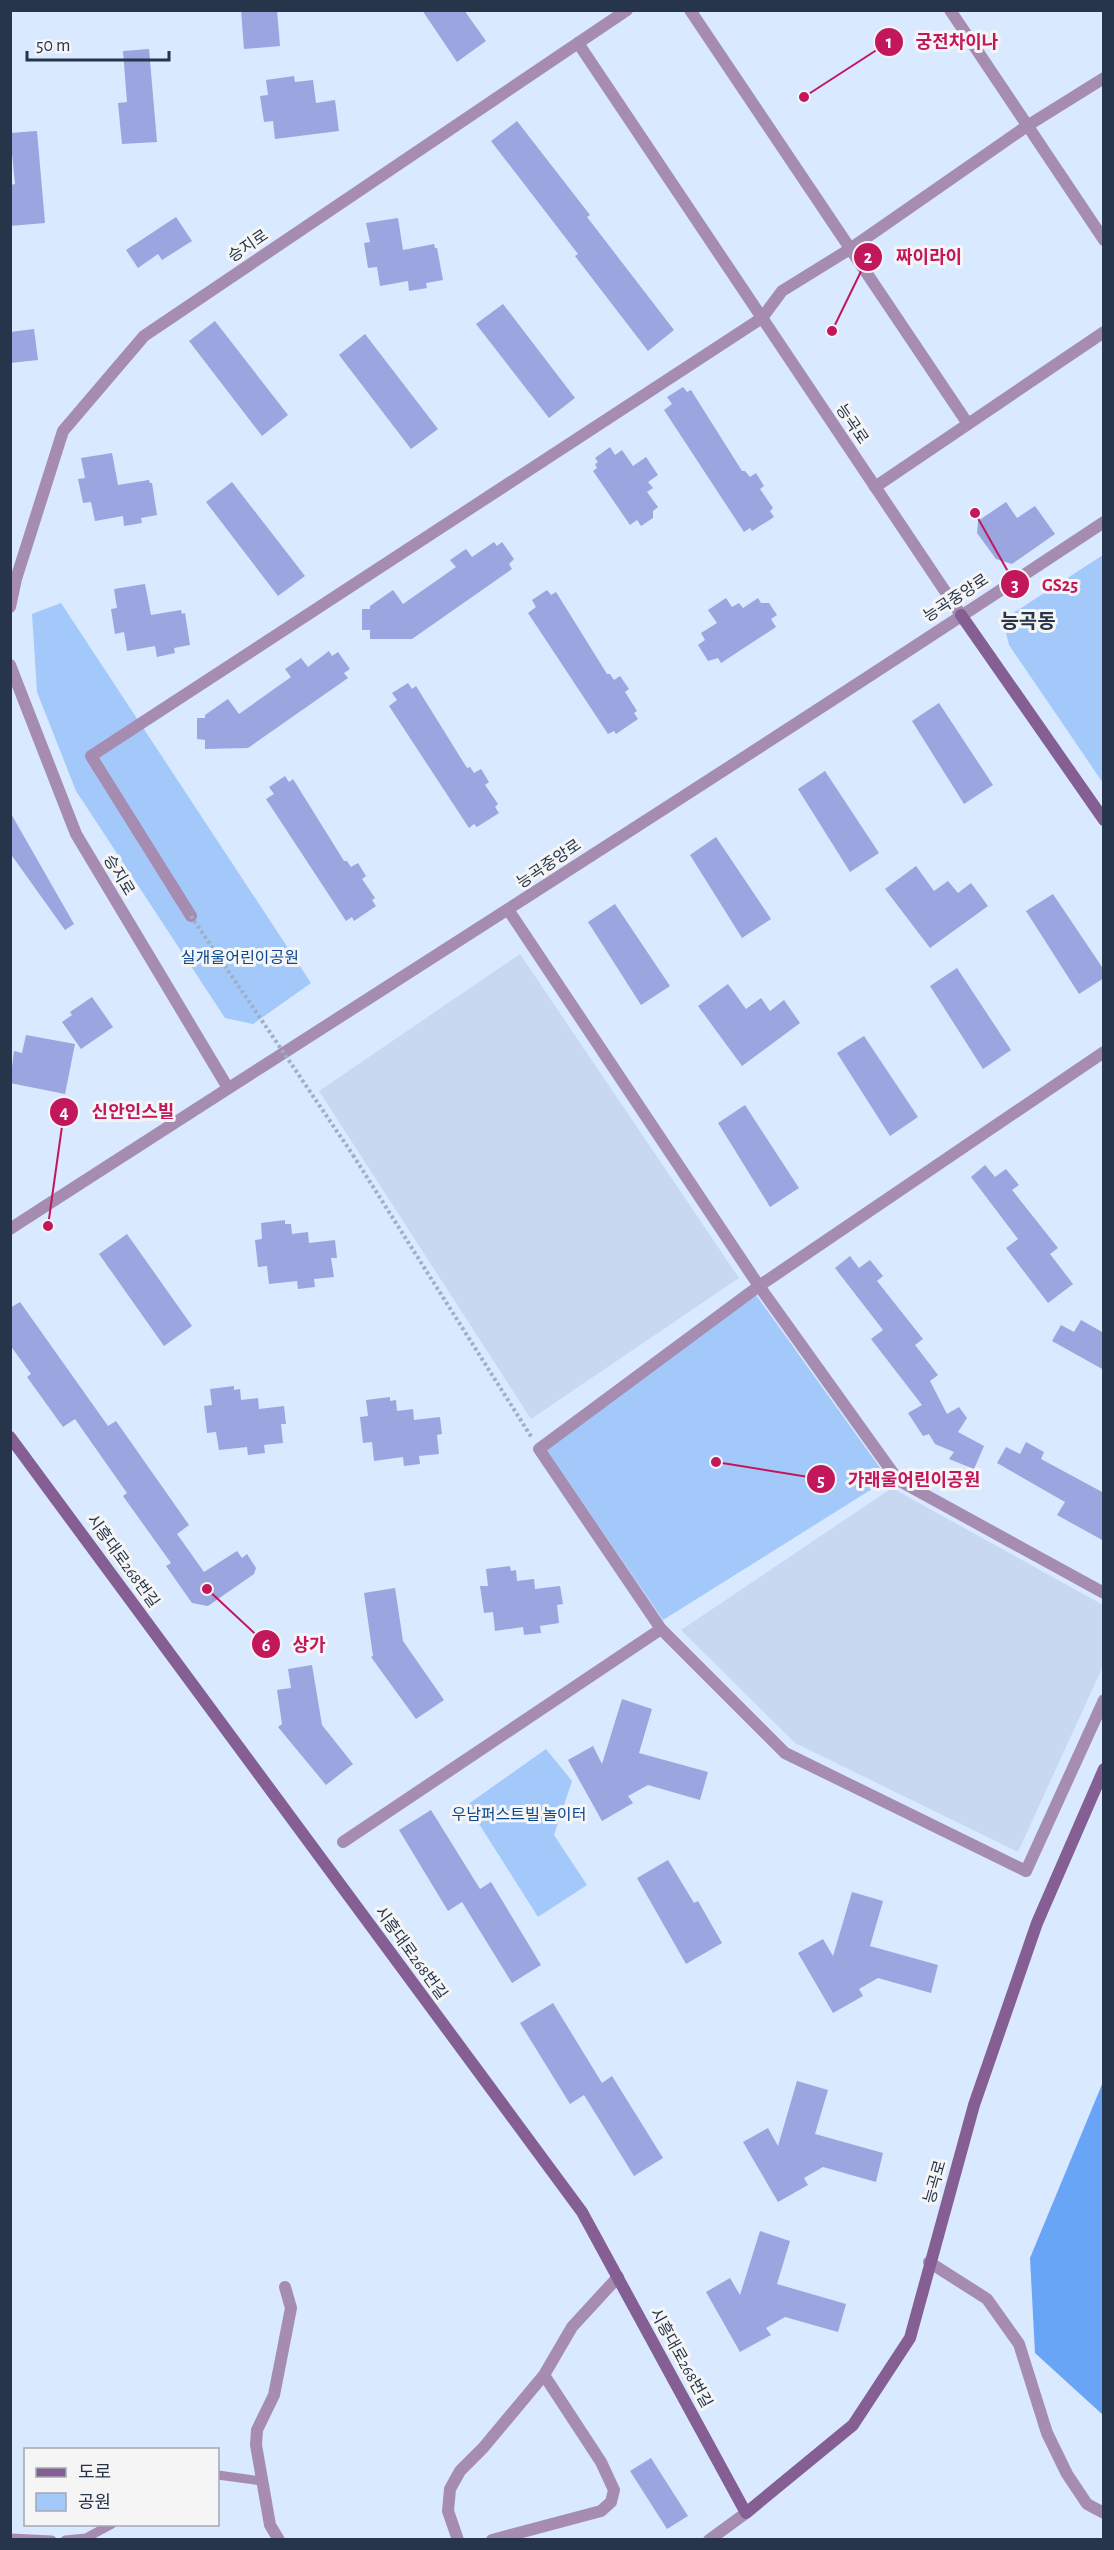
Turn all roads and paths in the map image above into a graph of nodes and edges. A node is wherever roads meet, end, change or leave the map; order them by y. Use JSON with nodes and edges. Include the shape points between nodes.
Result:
{"nodes":[{"id":1,"x":627,"y":10,"type":"edge"},
{"id":2,"x":690,"y":10,"type":"edge"},
{"id":3,"x":950,"y":10,"type":"edge"},
{"id":4,"x":578,"y":43,"type":"junction"},
{"id":5,"x":1104,"y":78,"type":"edge"},
{"id":6,"x":1027,"y":126,"type":"junction"},
{"id":7,"x":1104,"y":240,"type":"edge"},
{"id":8,"x":850,"y":249,"type":"junction"},
{"id":9,"x":762,"y":318,"type":"junction"},
{"id":10,"x":1104,"y":332,"type":"edge"},
{"id":11,"x":968,"y":424,"type":"junction"},
{"id":12,"x":875,"y":487,"type":"junction"},
{"id":13,"x":1104,"y":522,"type":"edge"},
{"id":14,"x":10,"y":607,"type":"edge"},
{"id":15,"x":961,"y":615,"type":"junction"},
{"id":16,"x":10,"y":665,"type":"edge"},
{"id":17,"x":1104,"y":820,"type":"edge"},
{"id":18,"x":509,"y":911,"type":"junction"},
{"id":19,"x":190,"y":915,"type":"joint"},
{"id":20,"x":1104,"y":1052,"type":"edge"},
{"id":21,"x":228,"y":1088,"type":"junction"},
{"id":22,"x":10,"y":1229,"type":"edge"},
{"id":23,"x":759,"y":1286,"type":"junction"},
{"id":24,"x":10,"y":1437,"type":"edge"},
{"id":25,"x":539,"y":1449,"type":"junction"},
{"id":26,"x":1104,"y":1593,"type":"edge"},
{"id":27,"x":661,"y":1629,"type":"junction"},
{"id":28,"x":1104,"y":1700,"type":"edge"},
{"id":29,"x":1104,"y":1769,"type":"edge"},
{"id":30,"x":344,"y":1842,"type":"dead end"},
{"id":31,"x":929,"y":2262,"type":"junction"},
{"id":32,"x":618,"y":2277,"type":"junction"},
{"id":33,"x":285,"y":2287,"type":"dead end"},
{"id":34,"x":544,"y":2375,"type":"junction"},
{"id":35,"x":219,"y":2475,"type":"edge"},
{"id":36,"x":262,"y":2481,"type":"junction"},
{"id":37,"x":746,"y":2513,"type":"junction"},
{"id":38,"x":1104,"y":2513,"type":"edge"},
{"id":39,"x":108,"y":2526,"type":"edge"},
{"id":40,"x":10,"y":2538,"type":"edge"},
{"id":41,"x":52,"y":2540,"type":"edge"},
{"id":42,"x":65,"y":2540,"type":"edge"},
{"id":43,"x":279,"y":2540,"type":"edge"},
{"id":44,"x":458,"y":2540,"type":"edge"},
{"id":45,"x":492,"y":2540,"type":"edge"},
{"id":46,"x":709,"y":2540,"type":"edge"}],
"edges":[{"from":1,"to":4,"type":"street","name":"승지로"},
{"from":2,"to":8,"type":"street"},
{"from":3,"to":6,"type":"street"},
{"from":4,"to":9,"type":"street","name":"능곡로"},
{"from":4,"to":14,"type":"street","name":"승지로","via":[[144,336],[63,431]]},
{"from":5,"to":6,"type":"street"},
{"from":6,"to":7,"type":"street"},
{"from":6,"to":8,"type":"street"},
{"from":8,"to":9,"type":"street","via":[[782,291]]},
{"from":8,"to":11,"type":"street"},
{"from":9,"to":12,"type":"street","name":"능곡로"},
{"from":9,"to":19,"type":"street","via":[[91,756]]},
{"from":10,"to":11,"type":"street"},
{"from":11,"to":12,"type":"street"},
{"from":12,"to":15,"type":"street","name":"능곡로"},
{"from":13,"to":15,"type":"street","name":"능곡중앙로"},
{"from":15,"to":17,"type":"main road","name":"능곡로"},
{"from":15,"to":18,"type":"street","name":"능곡중앙로"},
{"from":16,"to":21,"type":"street","name":"승지로","via":[[75,834]]},
{"from":18,"to":21,"type":"street","name":"능곡중앙로"},
{"from":18,"to":23,"type":"street"},
{"from":19,"to":25,"type":"path","bridge":true,"via":[[353,1155]]},
{"from":20,"to":23,"type":"street"},
{"from":21,"to":22,"type":"street","name":"능곡중앙로"},
{"from":23,"to":25,"type":"street"},
{"from":23,"to":26,"type":"street","via":[[898,1480]]},
{"from":24,"to":32,"type":"main road","name":"시흥대로268번길","via":[[582,2212]]},
{"from":25,"to":27,"type":"street"},
{"from":27,"to":28,"type":"street","via":[[785,1753],[1026,1871]]},
{"from":27,"to":30,"type":"street"},
{"from":29,"to":31,"type":"main road","name":"능곡로","via":[[1037,1923],[974,2105]]},
{"from":31,"to":37,"type":"main road","name":"능곡로","via":[[910,2338],[853,2425]]},
{"from":31,"to":38,"type":"street","via":[[987,2299],[1018,2344],[1047,2433],[1067,2474],[1087,2504]]},
{"from":32,"to":34,"type":"street","via":[[572,2327]]},
{"from":32,"to":37,"type":"main road","name":"시흥대로268번길"},
{"from":33,"to":36,"type":"street","via":[[291,2308],[274,2395],[257,2430]]},
{"from":34,"to":44,"type":"street","via":[[460,2471],[450,2489],[448,2511]]},
{"from":34,"to":45,"type":"street","via":[[615,2490],[611,2502],[601,2511]]},
{"from":35,"to":36,"type":"lane"},
{"from":36,"to":43,"type":"street","via":[[270,2525]]},
{"from":37,"to":46,"type":"street","name":"능곡로"},
{"from":39,"to":42,"type":"lane","via":[[86,2538]]},
{"from":40,"to":41,"type":"lane"}]}
